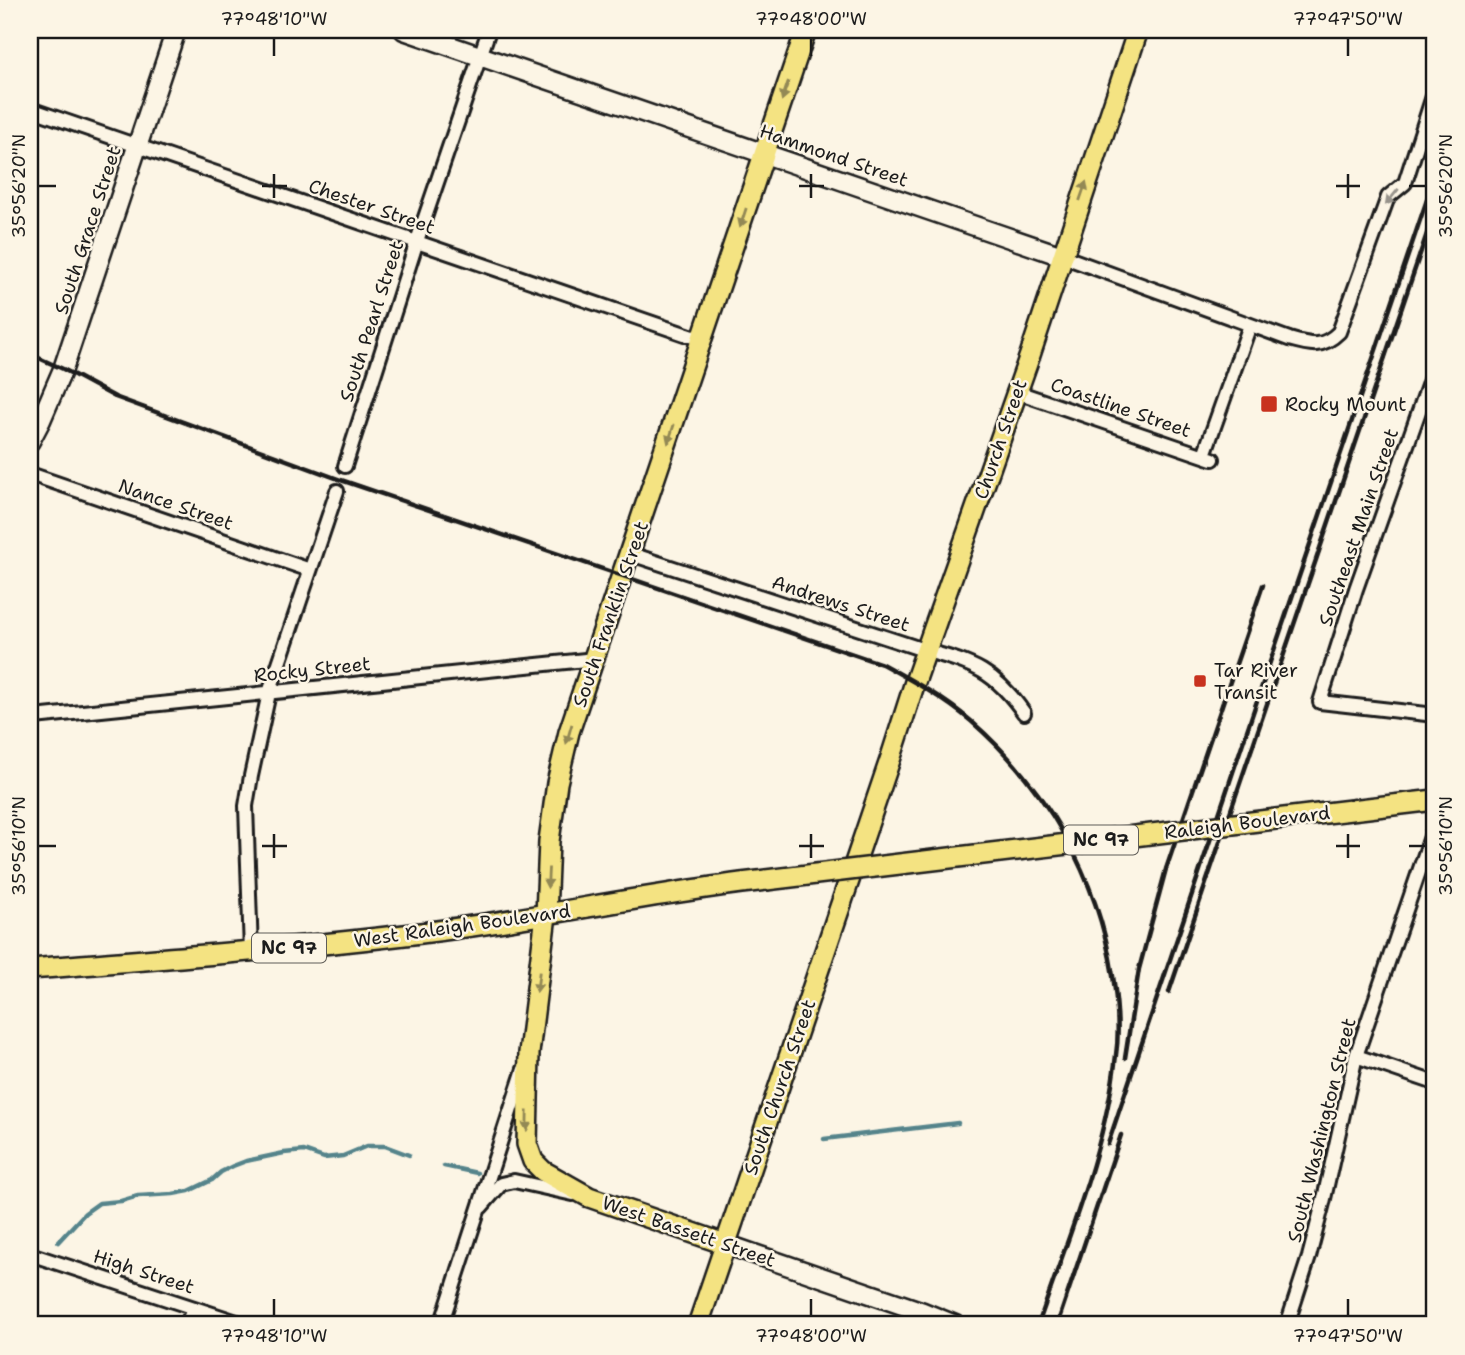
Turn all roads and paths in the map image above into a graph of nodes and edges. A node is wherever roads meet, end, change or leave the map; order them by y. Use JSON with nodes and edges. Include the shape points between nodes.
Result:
{"nodes":[{"id":1,"x":176,"y":30,"type":"edge"},
{"id":2,"x":404,"y":30,"type":"edge"},
{"id":3,"x":489,"y":30,"type":"edge"},
{"id":4,"x":806,"y":30,"type":"edge"},
{"id":5,"x":1138,"y":30,"type":"edge"},
{"id":6,"x":480,"y":56,"type":"junction"},
{"id":7,"x":1435,"y":90,"type":"edge"},
{"id":8,"x":30,"y":109,"type":"edge"},
{"id":9,"x":137,"y":147,"type":"junction"},
{"id":10,"x":764,"y":153,"type":"junction"},
{"id":11,"x":417,"y":241,"type":"junction"},
{"id":12,"x":1062,"y":256,"type":"junction"},
{"id":13,"x":1250,"y":325,"type":"junction"},
{"id":14,"x":702,"y":340,"type":"junction"},
{"id":15,"x":1435,"y":366,"type":"edge"},
{"id":16,"x":1017,"y":392,"type":"junction"},
{"id":17,"x":30,"y":441,"type":"edge"},
{"id":18,"x":345,"y":466,"type":"dead end"},
{"id":19,"x":30,"y":474,"type":"edge"},
{"id":20,"x":337,"y":491,"type":"dead end"},
{"id":21,"x":631,"y":554,"type":"junction"},
{"id":22,"x":310,"y":570,"type":"junction"},
{"id":23,"x":926,"y":651,"type":"junction"},
{"id":24,"x":595,"y":659,"type":"junction"},
{"id":25,"x":269,"y":693,"type":"junction"},
{"id":26,"x":1024,"y":713,"type":"dead end"},
{"id":27,"x":1435,"y":715,"type":"edge"},
{"id":28,"x":34,"y":717,"type":"dead end"},
{"id":29,"x":1435,"y":800,"type":"edge"},
{"id":30,"x":1435,"y":825,"type":"edge"},
{"id":31,"x":860,"y":848,"type":"joint"},
{"id":32,"x":766,"y":880,"type":"joint"},
{"id":33,"x":546,"y":915,"type":"junction"},
{"id":34,"x":251,"y":952,"type":"junction"},
{"id":35,"x":30,"y":969,"type":"edge"},
{"id":36,"x":529,"y":1053,"type":"junction"},
{"id":37,"x":1356,"y":1056,"type":"junction"},
{"id":38,"x":1435,"y":1083,"type":"edge"},
{"id":39,"x":589,"y":1197,"type":"junction"},
{"id":40,"x":477,"y":1213,"type":"junction"},
{"id":41,"x":725,"y":1244,"type":"junction"},
{"id":42,"x":30,"y":1254,"type":"edge"},
{"id":43,"x":193,"y":1308,"type":"junction"},
{"id":44,"x":921,"y":1319,"type":"edge"},
{"id":45,"x":187,"y":1325,"type":"edge"},
{"id":46,"x":246,"y":1325,"type":"edge"},
{"id":47,"x":441,"y":1325,"type":"edge"},
{"id":48,"x":698,"y":1325,"type":"edge"},
{"id":49,"x":955,"y":1325,"type":"edge"},
{"id":50,"x":1287,"y":1325,"type":"edge"}],
"edges":[{"from":1,"to":9,"type":"street","name":"South Grace Street"},
{"from":2,"to":6,"type":"street","name":"Hammond Street"},
{"from":3,"to":6,"type":"street","name":"South Pearl Street"},
{"from":4,"to":10,"type":"main road","name":"South Franklin Street","one_way":true},
{"from":12,"to":5,"type":"main road","name":"Church Street","one_way":true},
{"from":6,"to":10,"type":"street","name":"Hammond Street"},
{"from":6,"to":11,"type":"street","name":"South Pearl Street"},
{"from":7,"to":13,"type":"street","name":"Hammond Street","one_way":true,"via":[[1405,183],[1388,197],[1339,332],[1315,345]]},
{"from":8,"to":9,"type":"street","name":"Chester Street"},
{"from":9,"to":11,"type":"street","name":"Chester Street"},
{"from":9,"to":17,"type":"street","name":"South Grace Street","via":[[63,369]]},
{"from":10,"to":12,"type":"street","name":"Hammond Street"},
{"from":10,"to":14,"type":"main road","name":"South Franklin Street","one_way":true},
{"from":11,"to":14,"type":"street","name":"Chester Street"},
{"from":11,"to":18,"type":"street","name":"South Pearl Street"},
{"from":12,"to":13,"type":"street","name":"Hammond Street"},
{"from":12,"to":16,"type":"main road","name":"Church Street"},
{"from":13,"to":16,"type":"street","name":"Coastline Street","via":[[1208,457]]},
{"from":14,"to":21,"type":"main road","name":"South Franklin Street","one_way":true},
{"from":15,"to":27,"type":"street","name":"Southeast Main Street","via":[[1320,702]]},
{"from":16,"to":23,"type":"main road","name":"Church Street"},
{"from":19,"to":22,"type":"street","name":"Nance Street"},
{"from":20,"to":22,"type":"street"},
{"from":21,"to":23,"type":"street","name":"Andrews Street"},
{"from":21,"to":24,"type":"main road","name":"South Franklin Street"},
{"from":22,"to":25,"type":"street"},
{"from":23,"to":26,"type":"street","name":"Andrews Street","via":[[978,667],[996,680]]},
{"from":23,"to":31,"type":"main road","name":"Church Street"},
{"from":24,"to":25,"type":"street","name":"Rocky Street"},
{"from":24,"to":33,"type":"main road","name":"South Franklin Street","one_way":true,"via":[[557,783]]},
{"from":25,"to":28,"type":"street","name":"Rocky Street"},
{"from":25,"to":34,"type":"street","via":[[246,806]]},
{"from":29,"to":32,"type":"main road","name":"Raleigh Boulevard","number":"NC 97","bridge":true},
{"from":30,"to":37,"type":"street","name":"South Washington Street"},
{"from":31,"to":41,"type":"main road","name":"South Church Street"},
{"from":32,"to":33,"type":"main road","name":"West Raleigh Boulevard","number":"NC 97"},
{"from":33,"to":34,"type":"main road","name":"West Raleigh Boulevard","number":"NC 97"},
{"from":33,"to":36,"type":"main road","name":"South Franklin Street","one_way":true},
{"from":34,"to":35,"type":"main road","name":"West Raleigh Boulevard","number":"NC 97"},
{"from":36,"to":39,"type":"main road","name":"West Bassett Street","one_way":true,"via":[[527,1144],[533,1161]]},
{"from":36,"to":40,"type":"street","name":"South Franklin Street"},
{"from":37,"to":38,"type":"street"},
{"from":37,"to":50,"type":"street","name":"South Washington Street","via":[[1323,1203]]},
{"from":39,"to":40,"type":"street","name":"South Franklin Street","via":[[514,1181],[501,1184]]},
{"from":39,"to":41,"type":"main road","name":"West Bassett Street"},
{"from":40,"to":47,"type":"street","name":"South Franklin Street"},
{"from":41,"to":44,"type":"street","name":"West Bassett Street"},
{"from":41,"to":48,"type":"main road","name":"South Church Street"},
{"from":42,"to":43,"type":"street","name":"High Street"},
{"from":43,"to":45,"type":"street"},
{"from":43,"to":46,"type":"street","name":"High Street"},
{"from":44,"to":49,"type":"street","name":"West Bassett Street"}]}
